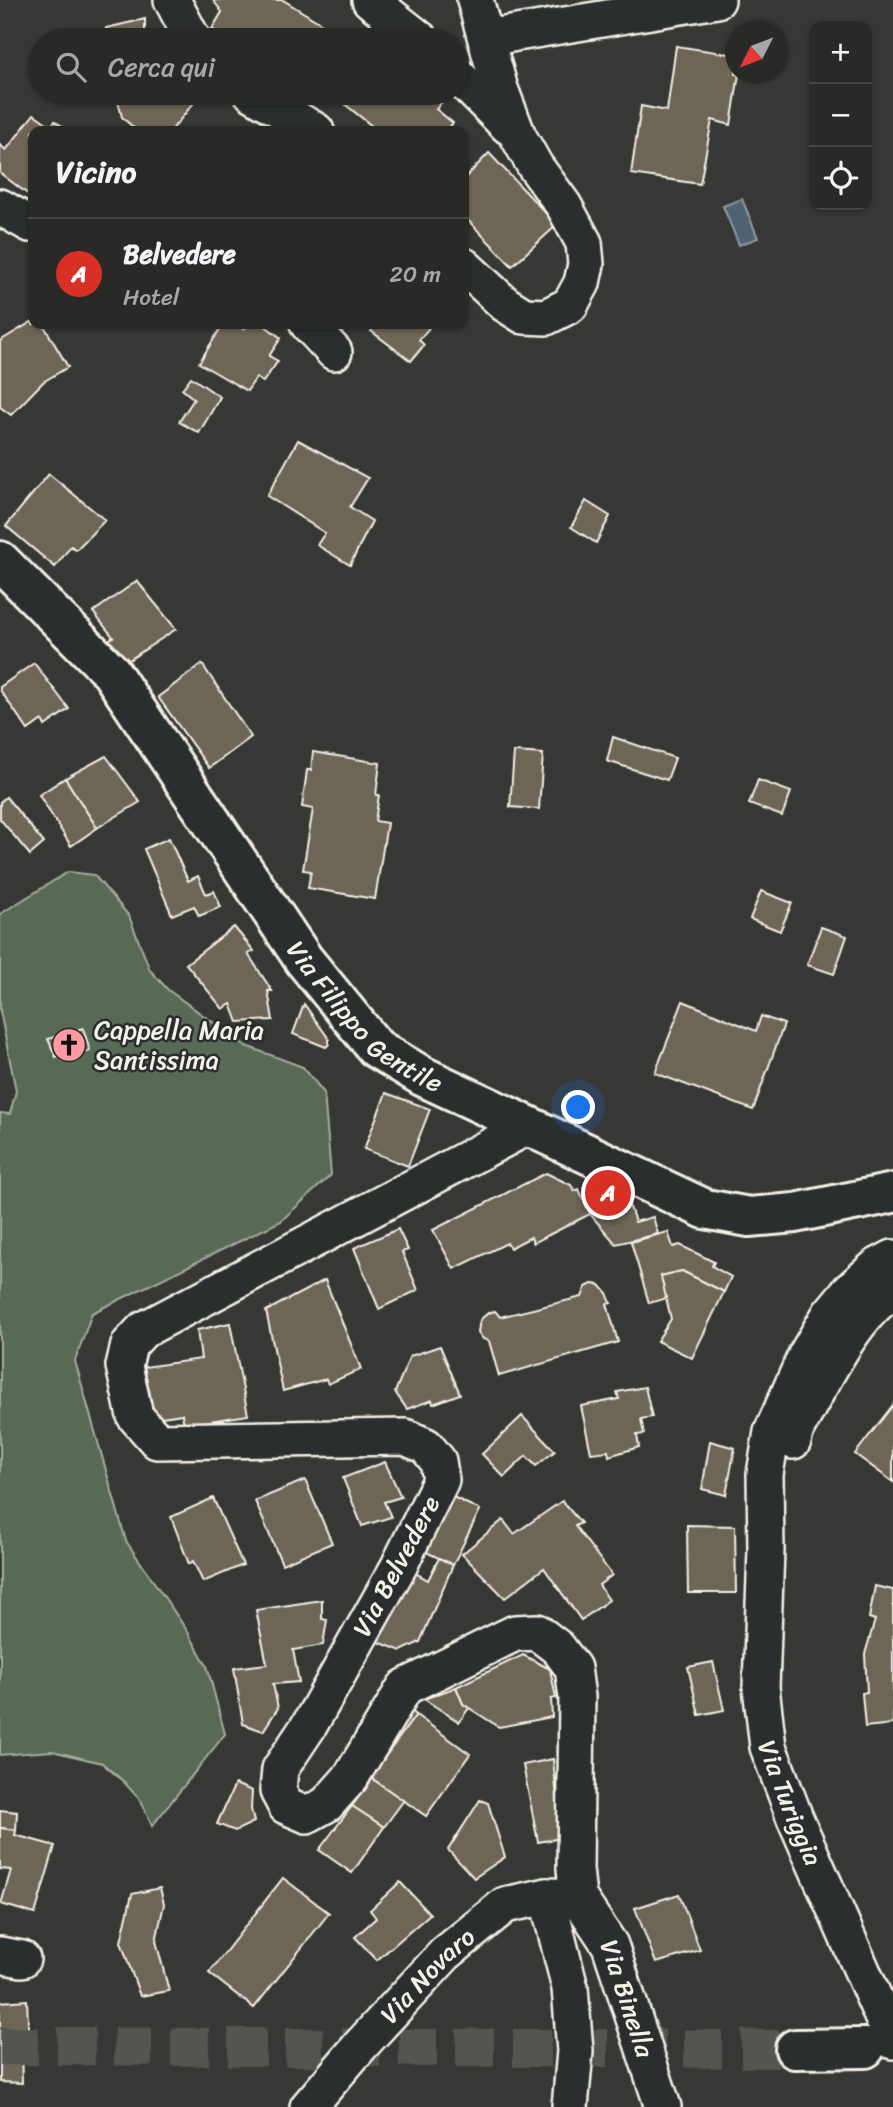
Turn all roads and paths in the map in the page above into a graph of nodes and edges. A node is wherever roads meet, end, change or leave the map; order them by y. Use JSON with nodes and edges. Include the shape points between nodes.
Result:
{"nodes":[{"id":1,"x":172,"y":0,"type":"edge"},
{"id":2,"x":370,"y":0,"type":"edge"},
{"id":3,"x":475,"y":0,"type":"edge"},
{"id":4,"x":717,"y":0,"type":"edge"},
{"id":5,"x":187,"y":28,"type":"edge"},
{"id":6,"x":406,"y":28,"type":"edge"},
{"id":7,"x":486,"y":38,"type":"junction"},
{"id":8,"x":469,"y":87,"type":"edge"},
{"id":9,"x":272,"y":105,"type":"edge"},
{"id":10,"x":308,"y":126,"type":"edge"},
{"id":11,"x":518,"y":136,"type":"junction"},
{"id":12,"x":0,"y":206,"type":"edge"},
{"id":13,"x":28,"y":223,"type":"edge"},
{"id":14,"x":469,"y":271,"type":"edge"},
{"id":15,"x":313,"y":329,"type":"edge"},
{"id":16,"x":334,"y":352,"type":"dead end"},
{"id":17,"x":0,"y":561,"type":"edge"},
{"id":18,"x":529,"y":1126,"type":"junction"},
{"id":19,"x":893,"y":1193,"type":"edge"},
{"id":20,"x":893,"y":1258,"type":"edge"},
{"id":21,"x":893,"y":1292,"type":"edge"},
{"id":22,"x":766,"y":1550,"type":"junction"},
{"id":23,"x":563,"y":1896,"type":"junction"},
{"id":24,"x":879,"y":2045,"type":"edge"},
{"id":25,"x":795,"y":2049,"type":"tunnel mouth"},
{"id":26,"x":307,"y":2107,"type":"edge"},
{"id":27,"x":570,"y":2107,"type":"edge"},
{"id":28,"x":663,"y":2107,"type":"edge"}],
"edges":[{"from":1,"to":5,"type":"street"},
{"from":2,"to":6,"type":"street"},
{"from":3,"to":7,"type":"street"},
{"from":4,"to":7,"type":"street"},
{"from":7,"to":11,"type":"street"},
{"from":8,"to":11,"type":"street"},
{"from":9,"to":10,"type":"street"},
{"from":11,"to":14,"type":"street","via":[[584,243],[582,283],[570,306],[546,317],[524,316]]},
{"from":12,"to":13,"type":"street"},
{"from":15,"to":16,"type":"street"},
{"from":17,"to":18,"type":"main road","name":"Via Filippo Gentile","via":[[111,673],[304,960],[376,1048],[422,1076]]},
{"from":18,"to":19,"type":"main road","name":"Via Filippo Gentile","via":[[705,1209],[749,1217]]},
{"from":18,"to":23,"type":"street","name":"Via Belvedere","via":[[143,1330],[129,1345],[124,1366],[135,1416],[157,1441],[405,1437],[426,1446],[438,1461],[441,1480],[392,1578],[280,1769],[278,1791],[286,1806],[307,1815],[327,1804],[351,1777],[405,1687],[515,1633],[537,1632],[558,1648],[573,1668],[577,1697],[575,1869]]},
{"from":20,"to":22,"type":"street","name":"Via Turiggia","via":[[876,1267],[830,1314],[772,1432],[765,1474]]},
{"from":21,"to":22,"type":"street","name":"Via Turiggia","via":[[855,1327],[796,1429]]},
{"from":22,"to":24,"type":"street","name":"Via Turiggia","via":[[761,1687],[768,1746]]},
{"from":23,"to":26,"type":"street","name":"Via Novaro","via":[[506,1905],[445,1954]]},
{"from":23,"to":27,"type":"street","via":[[575,2051]]},
{"from":23,"to":28,"type":"street","name":"Via Binella","via":[[610,1945]]},
{"from":24,"to":25,"type":"main road"}]}
